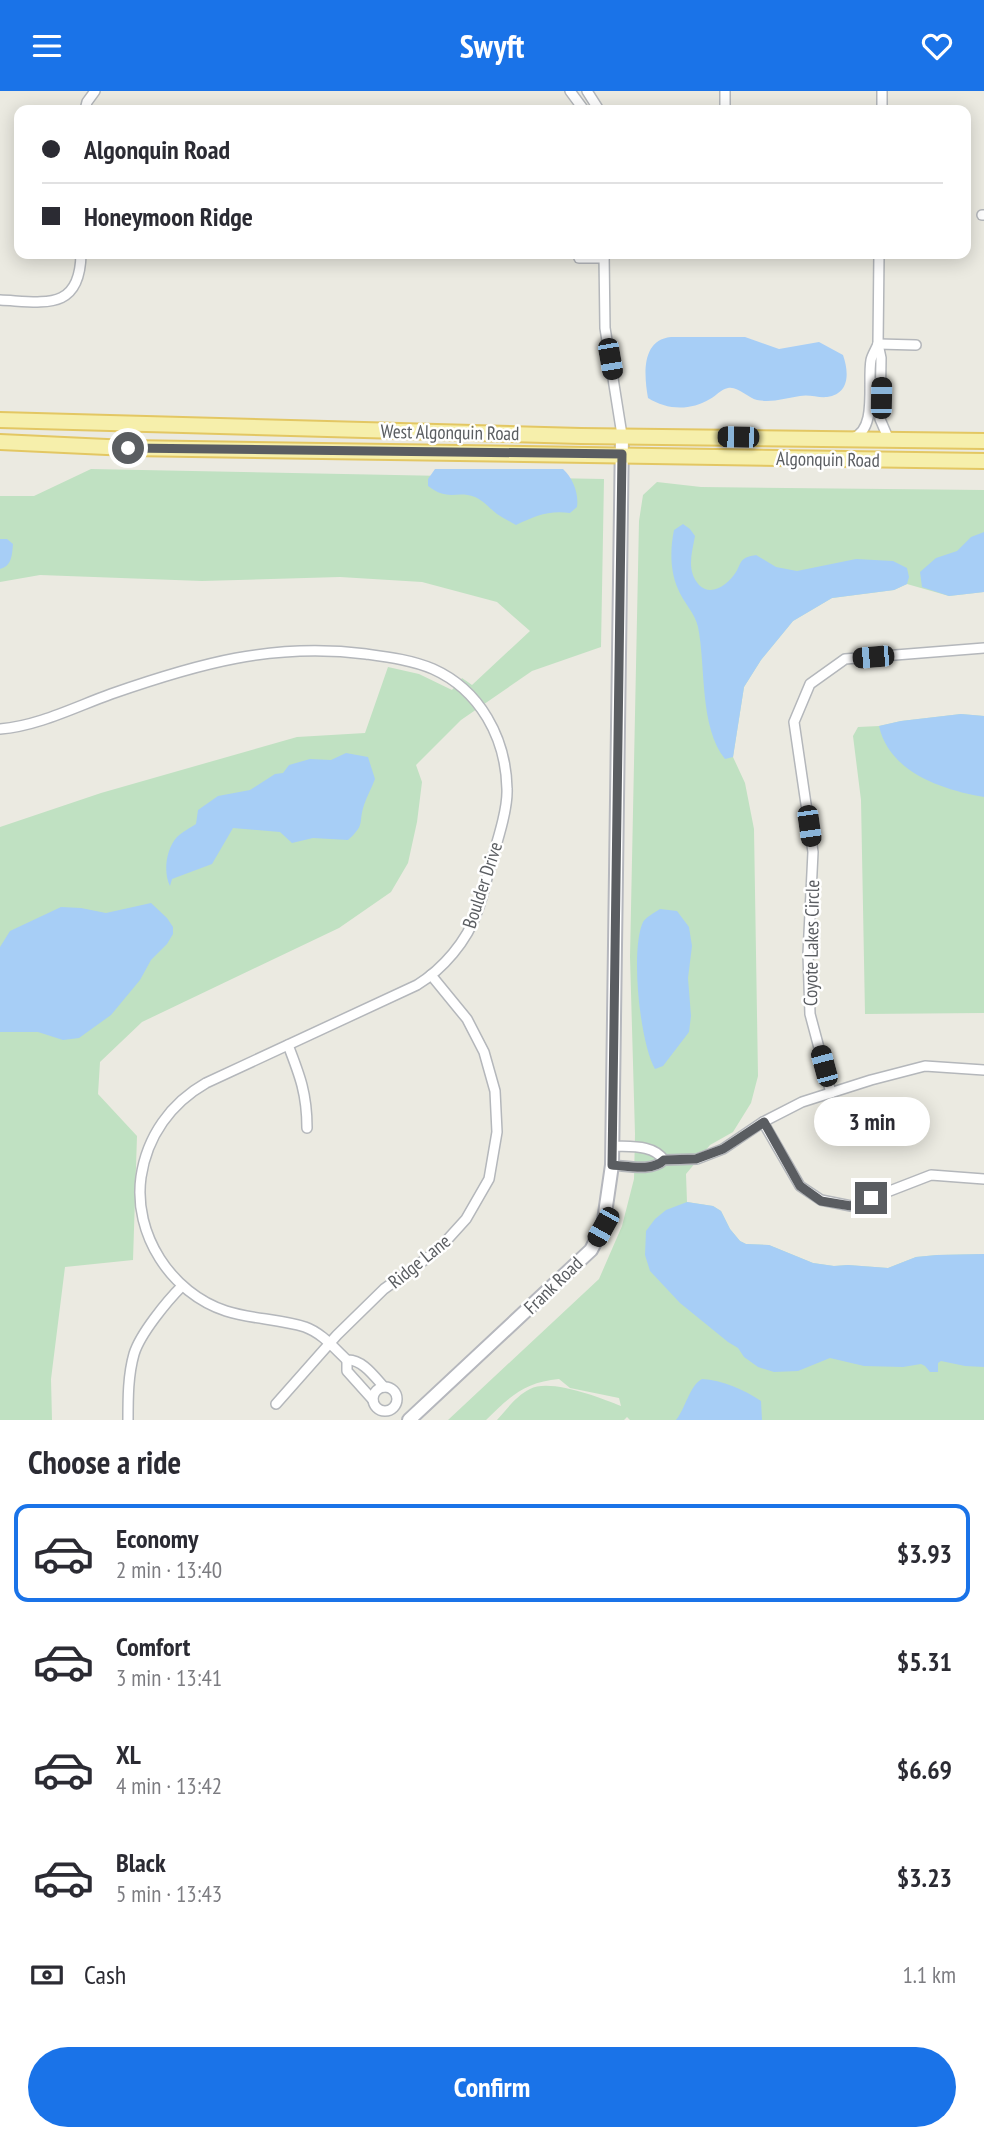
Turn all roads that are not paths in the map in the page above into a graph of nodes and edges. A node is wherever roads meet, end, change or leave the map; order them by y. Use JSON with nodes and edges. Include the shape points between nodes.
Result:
{"nodes":[{"id":1,"x":81,"y":259,"type":"edge"},
{"id":2,"x":604,"y":259,"type":"edge"},
{"id":3,"x":879,"y":259,"type":"edge"},
{"id":4,"x":0,"y":300,"type":"edge"},
{"id":5,"x":878,"y":344,"type":"junction"},
{"id":6,"x":916,"y":345,"type":"dead end"},
{"id":7,"x":0,"y":420,"type":"edge"},
{"id":8,"x":622,"y":435,"type":"junction"},
{"id":9,"x":850,"y":439,"type":"junction"},
{"id":10,"x":889,"y":440,"type":"junction"},
{"id":11,"x":984,"y":441,"type":"edge"},
{"id":12,"x":0,"y":442,"type":"edge"},
{"id":13,"x":622,"y":454,"type":"junction"},
{"id":14,"x":984,"y":461,"type":"edge"},
{"id":15,"x":984,"y":647,"type":"edge"},
{"id":16,"x":0,"y":729,"type":"edge"},
{"id":17,"x":431,"y":975,"type":"junction"},
{"id":18,"x":288,"y":1045,"type":"junction"},
{"id":19,"x":984,"y":1070,"type":"edge"},
{"id":20,"x":831,"y":1093,"type":"junction"},
{"id":21,"x":764,"y":1122,"type":"junction"},
{"id":22,"x":307,"y":1128,"type":"dead end"},
{"id":23,"x":613,"y":1146,"type":"junction"},
{"id":24,"x":662,"y":1162,"type":"junction"},
{"id":25,"x":612,"y":1165,"type":"junction"},
{"id":26,"x":984,"y":1178,"type":"edge"},
{"id":27,"x":182,"y":1286,"type":"junction"},
{"id":28,"x":330,"y":1343,"type":"junction"},
{"id":29,"x":347,"y":1360,"type":"junction"},
{"id":30,"x":384,"y":1387,"type":"junction"},
{"id":31,"x":373,"y":1400,"type":"junction"},
{"id":32,"x":276,"y":1404,"type":"dead end"},
{"id":33,"x":393,"y":1408,"type":"junction"},
{"id":34,"x":128,"y":1420,"type":"edge"},
{"id":35,"x":408,"y":1420,"type":"edge"}],
"edges":[{"from":1,"to":4,"type":"street","via":[[76,284],[58,300]]},
{"from":2,"to":8,"type":"street","via":[[605,328]]},
{"from":3,"to":5,"type":"street"},
{"from":5,"to":6,"type":"street"},
{"from":5,"to":9,"type":"street","via":[[872,358],[869,418],[859,436]]},
{"from":5,"to":10,"type":"street","via":[[880,419]]},
{"from":7,"to":8,"type":"main road","name":"West Algonquin Road"},
{"from":8,"to":9,"type":"main road","name":"West Algonquin Road"},
{"from":8,"to":13,"type":"street","name":"Frank Road"},
{"from":9,"to":10,"type":"main road","name":"West Algonquin Road"},
{"from":10,"to":11,"type":"main road","name":"West Algonquin Road"},
{"from":12,"to":13,"type":"main road","name":"Algonquin Road","via":[[128,448]]},
{"from":13,"to":14,"type":"main road","name":"Algonquin Road"},
{"from":13,"to":23,"type":"street","name":"Frank Road"},
{"from":15,"to":20,"type":"street","name":"Coyote Lakes Circle","via":[[845,659],[810,684],[794,722],[813,852],[810,1014]]},
{"from":16,"to":17,"type":"street","name":"Boulder Drive","via":[[27,725],[187,669],[265,653],[379,656],[419,664],[447,677],[487,715],[504,756],[508,791],[477,913],[465,937]]},
{"from":17,"to":18,"type":"street","name":"Boulder Drive"},
{"from":17,"to":28,"type":"street","name":"Ridge Lane","via":[[467,1019],[484,1052],[495,1091],[497,1132],[489,1179],[466,1219],[437,1251],[384,1289]]},
{"from":18,"to":22,"type":"street","via":[[307,1104]]},
{"from":18,"to":27,"type":"street","name":"Boulder Drive","via":[[194,1090],[166,1116],[152,1140],[143,1167],[141,1202],[152,1247]]},
{"from":19,"to":20,"type":"street","via":[[925,1066]]},
{"from":20,"to":21,"type":"street"},
{"from":21,"to":24,"type":"street","via":[[723,1149],[696,1159]]},
{"from":21,"to":26,"type":"street","via":[[800,1186],[821,1201],[851,1206],[931,1175]]},
{"from":23,"to":24,"type":"street","via":[[652,1149]]},
{"from":23,"to":25,"type":"street","name":"Frank Road"},
{"from":24,"to":25,"type":"street","via":[[645,1167]]},
{"from":25,"to":35,"type":"street","name":"Frank Road","via":[[603,1227],[590,1250]]},
{"from":27,"to":28,"type":"street","name":"Boulder Drive","via":[[218,1308],[304,1327]]},
{"from":27,"to":34,"type":"street","via":[[164,1305],[135,1352]]},
{"from":28,"to":29,"type":"street","name":"Boulder Drive"},
{"from":28,"to":32,"type":"street","name":"Ridge Lane"},
{"from":29,"to":30,"type":"street","name":"Boulder Drive","via":[[361,1364]]},
{"from":29,"to":31,"type":"street","name":"Boulder Drive","via":[[347,1371]]},
{"from":30,"to":31,"type":"street","via":[[376,1391]]},
{"from":30,"to":33,"type":"street","name":"Boulder Drive","via":[[396,1394]]},
{"from":31,"to":33,"type":"street","name":"Boulder Drive","via":[[379,1410]]},
{"from":33,"to":35,"type":"street","name":"Boulder Drive"}]}
